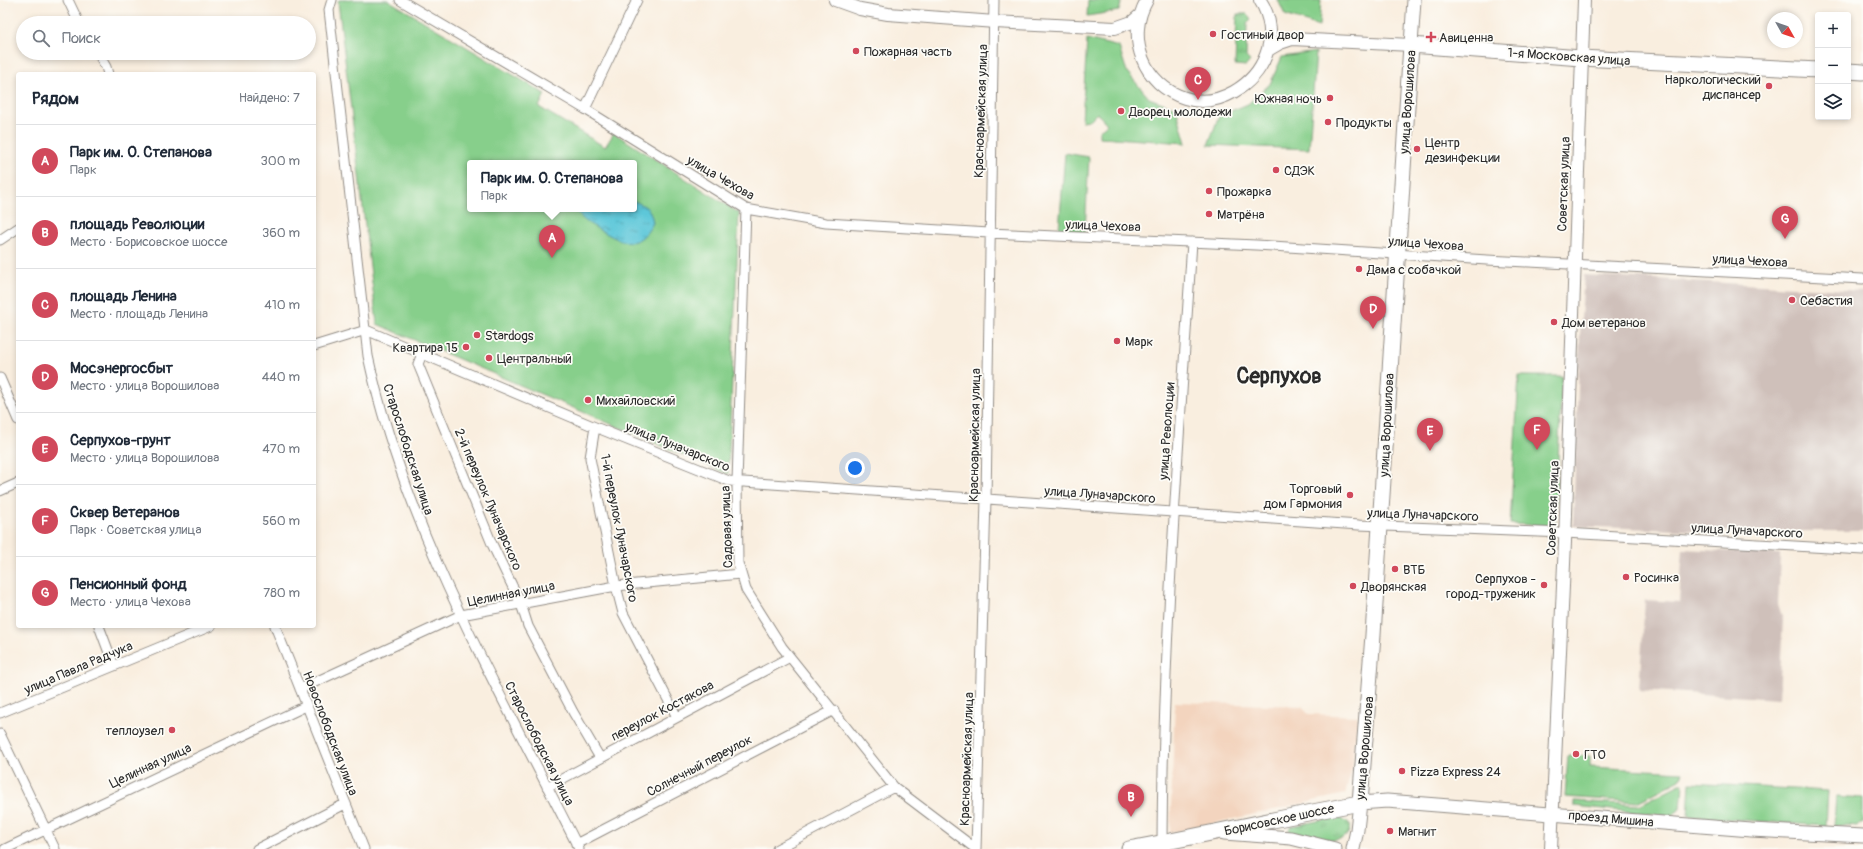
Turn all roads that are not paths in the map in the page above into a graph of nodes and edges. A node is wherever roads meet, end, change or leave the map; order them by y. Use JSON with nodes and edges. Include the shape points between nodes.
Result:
{"nodes":[{"id":1,"x":68,"y":0,"type":"edge"},
{"id":2,"x":332,"y":0,"type":"edge"},
{"id":3,"x":400,"y":0,"type":"edge"},
{"id":4,"x":637,"y":0,"type":"edge"},
{"id":5,"x":835,"y":0,"type":"edge"},
{"id":6,"x":994,"y":0,"type":"edge"},
{"id":7,"x":1147,"y":0,"type":"edge"},
{"id":8,"x":1260,"y":0,"type":"edge"},
{"id":9,"x":1414,"y":0,"type":"edge"},
{"id":10,"x":1584,"y":0,"type":"edge"},
{"id":11,"x":76,"y":16,"type":"edge"},
{"id":12,"x":1139,"y":16,"type":"junction"},
{"id":13,"x":995,"y":22,"type":"junction"},
{"id":14,"x":1270,"y":26,"type":"junction"},
{"id":15,"x":1115,"y":28,"type":"junction"},
{"id":16,"x":1292,"y":39,"type":"junction"},
{"id":17,"x":1138,"y":44,"type":"junction"},
{"id":18,"x":1411,"y":45,"type":"junction"},
{"id":19,"x":1268,"y":50,"type":"junction"},
{"id":20,"x":1581,"y":58,"type":"junction"},
{"id":21,"x":102,"y":60,"type":"edge"},
{"id":22,"x":1815,"y":70,"type":"edge"},
{"id":23,"x":1851,"y":71,"type":"edge"},
{"id":24,"x":107,"y":72,"type":"edge"},
{"id":25,"x":1863,"y":72,"type":"edge"},
{"id":26,"x":585,"y":109,"type":"junction"},
{"id":27,"x":746,"y":209,"type":"junction"},
{"id":28,"x":16,"y":229,"type":"edge"},
{"id":29,"x":989,"y":233,"type":"junction"},
{"id":30,"x":0,"y":240,"type":"edge"},
{"id":31,"x":1192,"y":242,"type":"junction"},
{"id":32,"x":1397,"y":254,"type":"junction"},
{"id":33,"x":1574,"y":263,"type":"junction"},
{"id":34,"x":1863,"y":279,"type":"edge"},
{"id":35,"x":366,"y":330,"type":"junction"},
{"id":36,"x":316,"y":345,"type":"edge"},
{"id":37,"x":422,"y":354,"type":"junction"},
{"id":38,"x":0,"y":378,"type":"edge"},
{"id":39,"x":16,"y":415,"type":"edge"},
{"id":40,"x":595,"y":427,"type":"junction"},
{"id":41,"x":737,"y":482,"type":"junction"},
{"id":42,"x":16,"y":484,"type":"edge"},
{"id":43,"x":0,"y":491,"type":"edge"},
{"id":44,"x":986,"y":500,"type":"junction"},
{"id":45,"x":1174,"y":512,"type":"junction"},
{"id":46,"x":1380,"y":526,"type":"junction"},
{"id":47,"x":1566,"y":533,"type":"junction"},
{"id":48,"x":1863,"y":550,"type":"edge"},
{"id":49,"x":740,"y":574,"type":"junction"},
{"id":50,"x":616,"y":586,"type":"junction"},
{"id":51,"x":521,"y":604,"type":"junction"},
{"id":52,"x":461,"y":615,"type":"junction"},
{"id":53,"x":100,"y":628,"type":"edge"},
{"id":54,"x":206,"y":628,"type":"edge"},
{"id":55,"x":276,"y":628,"type":"edge"},
{"id":56,"x":790,"y":657,"type":"junction"},
{"id":57,"x":114,"y":666,"type":"junction"},
{"id":58,"x":300,"y":689,"type":"junction"},
{"id":59,"x":306,"y":706,"type":"junction"},
{"id":60,"x":834,"y":710,"type":"junction"},
{"id":61,"x":0,"y":713,"type":"edge"},
{"id":62,"x":677,"y":717,"type":"junction"},
{"id":63,"x":0,"y":734,"type":"edge"},
{"id":64,"x":600,"y":758,"type":"junction"},
{"id":65,"x":547,"y":787,"type":"junction"},
{"id":66,"x":894,"y":787,"type":"junction"},
{"id":67,"x":1360,"y":803,"type":"junction"},
{"id":68,"x":345,"y":804,"type":"junction"},
{"id":69,"x":1553,"y":813,"type":"junction"},
{"id":70,"x":1291,"y":815,"type":"junction"},
{"id":71,"x":45,"y":828,"type":"junction"},
{"id":72,"x":1214,"y":832,"type":"junction"},
{"id":73,"x":1863,"y":836,"type":"edge"},
{"id":74,"x":1291,"y":838,"type":"junction"},
{"id":75,"x":1162,"y":843,"type":"junction"},
{"id":76,"x":577,"y":847,"type":"edge"},
{"id":77,"x":4,"y":849,"type":"edge"},
{"id":78,"x":55,"y":849,"type":"edge"},
{"id":79,"x":256,"y":849,"type":"edge"},
{"id":80,"x":364,"y":849,"type":"edge"},
{"id":81,"x":777,"y":849,"type":"edge"},
{"id":82,"x":976,"y":849,"type":"edge"},
{"id":83,"x":1129,"y":849,"type":"edge"},
{"id":84,"x":1335,"y":849,"type":"edge"},
{"id":85,"x":1353,"y":849,"type":"edge"},
{"id":86,"x":1551,"y":849,"type":"edge"}],
"edges":[{"from":1,"to":11,"type":"street"},
{"from":2,"to":35,"type":"street","name":"Старослободская улица","via":[[329,10]]},
{"from":3,"to":26,"type":"street","name":"улица Чехова"},
{"from":4,"to":26,"type":"street"},
{"from":5,"to":13,"type":"street","via":[[860,9],[888,14]]},
{"from":6,"to":13,"type":"street","name":"Красноармейская улица"},
{"from":7,"to":12,"type":"street"},
{"from":8,"to":14,"type":"street"},
{"from":9,"to":18,"type":"main road","name":"улица Ворошилова"},
{"from":10,"to":20,"type":"street","name":"Советская улица"},
{"from":12,"to":15,"type":"street","via":[[1132,22]]},
{"from":12,"to":17,"type":"street"},
{"from":13,"to":15,"type":"street"},
{"from":13,"to":29,"type":"street","name":"Красноармейская улица"},
{"from":14,"to":16,"type":"street"},
{"from":14,"to":19,"type":"street"},
{"from":15,"to":17,"type":"street"},
{"from":16,"to":18,"type":"street","name":"1-я Московская улица"},
{"from":16,"to":19,"type":"street"},
{"from":17,"to":19,"type":"street","via":[[1145,64],[1157,82],[1185,98],[1198,100],[1214,99],[1245,86],[1255,76]]},
{"from":18,"to":20,"type":"main road","name":"1-я Московская улица"},
{"from":18,"to":32,"type":"main road","name":"улица Ворошилова"},
{"from":20,"to":22,"type":"main road","name":"1-я Московская улица"},
{"from":20,"to":33,"type":"street","name":"Советская улица"},
{"from":21,"to":24,"type":"street"},
{"from":23,"to":25,"type":"main road"},
{"from":26,"to":27,"type":"street","name":"улица Чехова"},
{"from":27,"to":29,"type":"street","name":"улица Чехова","via":[[826,223]]},
{"from":27,"to":41,"type":"street","name":"Садовая улица"},
{"from":28,"to":30,"type":"street"},
{"from":29,"to":31,"type":"street","name":"улица Чехова"},
{"from":29,"to":44,"type":"street","name":"Красноармейская улица"},
{"from":31,"to":32,"type":"street","name":"улица Чехова"},
{"from":31,"to":45,"type":"street","name":"улица Революции"},
{"from":32,"to":33,"type":"street","name":"улица Чехова"},
{"from":32,"to":46,"type":"main road","name":"улица Ворошилова"},
{"from":33,"to":34,"type":"street","name":"улица Чехова"},
{"from":33,"to":47,"type":"street","name":"Советская улица"},
{"from":35,"to":36,"type":"street"},
{"from":35,"to":37,"type":"street","name":"улица Луначарского"},
{"from":35,"to":52,"type":"street","name":"Старослободская улица","via":[[368,356],[377,400],[421,528]]},
{"from":37,"to":40,"type":"street","name":"улица Луначарского"},
{"from":37,"to":51,"type":"street","name":"2-й переулок Луначарского","via":[[418,364],[492,544]]},
{"from":38,"to":39,"type":"street"},
{"from":40,"to":41,"type":"street","name":"улица Луначарского"},
{"from":40,"to":50,"type":"street","name":"1-й переулок Луначарского","via":[[590,458]]},
{"from":41,"to":44,"type":"street","name":"улица Луначарского"},
{"from":41,"to":49,"type":"street","name":"Садовая улица"},
{"from":42,"to":43,"type":"street"},
{"from":44,"to":45,"type":"street","name":"улица Луначарского"},
{"from":44,"to":82,"type":"street","name":"Красноармейская улица"},
{"from":45,"to":46,"type":"street","name":"улица Луначарского"},
{"from":45,"to":75,"type":"street","name":"улица Революции","via":[[1162,784]]},
{"from":46,"to":47,"type":"street","name":"улица Луначарского"},
{"from":46,"to":67,"type":"main road","name":"улица Ворошилова"},
{"from":47,"to":48,"type":"street","name":"улица Луначарского"},
{"from":47,"to":69,"type":"street","name":"Советская улица"},
{"from":49,"to":50,"type":"street","name":"Целинная улица"},
{"from":49,"to":56,"type":"street","name":"Садовая улица","via":[[746,590]]},
{"from":50,"to":51,"type":"street","name":"Целинная улица"},
{"from":50,"to":62,"type":"street","name":"1-й переулок Луначарского","via":[[623,614]]},
{"from":51,"to":52,"type":"street","name":"Целинная улица"},
{"from":51,"to":64,"type":"street","name":"2-й переулок Луначарского","via":[[528,626],[572,712]]},
{"from":52,"to":58,"type":"street","name":"Целинная улица"},
{"from":52,"to":65,"type":"street","name":"Старослободская улица"},
{"from":53,"to":57,"type":"street"},
{"from":54,"to":57,"type":"street","name":"улица Павла Радчука"},
{"from":55,"to":58,"type":"street","name":"Новослободская улица"},
{"from":56,"to":60,"type":"street","name":"Садовая улица"},
{"from":56,"to":62,"type":"street","name":"переулок Костякова"},
{"from":57,"to":61,"type":"street","name":"улица Павла Радчука"},
{"from":58,"to":59,"type":"street","name":"Новослободская улица"},
{"from":59,"to":68,"type":"street","name":"Новослободская улица"},
{"from":59,"to":71,"type":"street","name":"Целинная улица"},
{"from":60,"to":66,"type":"street","name":"Садовая улица"},
{"from":60,"to":76,"type":"street","name":"Солнечный переулок"},
{"from":62,"to":64,"type":"street","name":"переулок Костякова"},
{"from":63,"to":71,"type":"street"},
{"from":64,"to":65,"type":"street","name":"переулок Костякова"},
{"from":65,"to":76,"type":"street","name":"Старослободская улица"},
{"from":66,"to":81,"type":"street"},
{"from":66,"to":82,"type":"street","name":"Садовая улица"},
{"from":67,"to":69,"type":"main road","name":"проезд Мишина","via":[[1387,801]]},
{"from":67,"to":70,"type":"main road","name":"Борисовское шоссе"},
{"from":67,"to":85,"type":"main road","name":"улица Ворошилова"},
{"from":68,"to":79,"type":"street"},
{"from":68,"to":80,"type":"street","name":"Новослободская улица"},
{"from":69,"to":73,"type":"main road","name":"проезд Мишина","via":[[1751,830]]},
{"from":69,"to":86,"type":"street","name":"Советская улица"},
{"from":70,"to":72,"type":"main road","name":"Борисовское шоссе"},
{"from":70,"to":74,"type":"main road","via":[[1285,828]]},
{"from":71,"to":77,"type":"street","name":"Целинная улица"},
{"from":71,"to":78,"type":"street"},
{"from":72,"to":74,"type":"main road"},
{"from":72,"to":75,"type":"main road","name":"Борисовское шоссе"},
{"from":74,"to":84,"type":"main road"},
{"from":75,"to":83,"type":"main road","name":"Борисовское шоссе"}]}
